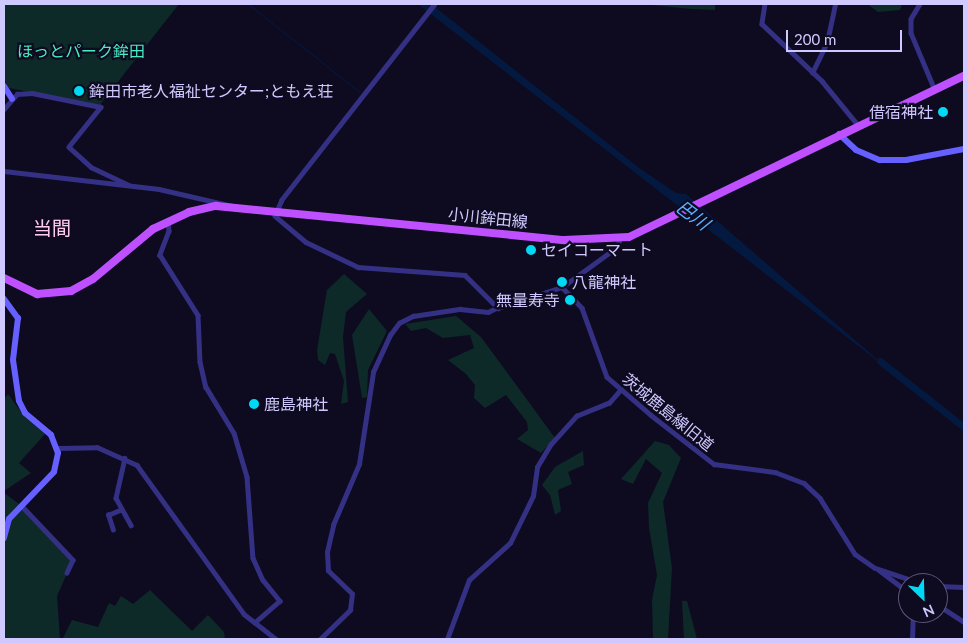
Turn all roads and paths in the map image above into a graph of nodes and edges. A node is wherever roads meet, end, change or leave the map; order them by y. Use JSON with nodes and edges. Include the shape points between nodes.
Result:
{"nodes":[{"id":1,"x":435,"y":4,"type":"edge"},
{"id":2,"x":765,"y":4,"type":"edge"},
{"id":3,"x":835,"y":4,"type":"edge"},
{"id":4,"x":920,"y":4,"type":"edge"},
{"id":5,"x":812,"y":73,"type":"junction"},
{"id":6,"x":964,"y":76,"type":"edge"},
{"id":7,"x":4,"y":86,"type":"edge"},
{"id":8,"x":936,"y":92,"type":"junction"},
{"id":9,"x":12,"y":99,"type":"junction"},
{"id":10,"x":4,"y":109,"type":"edge"},
{"id":11,"x":858,"y":125,"type":"junction"},
{"id":12,"x":839,"y":134,"type":"junction"},
{"id":13,"x":964,"y":149,"type":"edge"},
{"id":14,"x":4,"y":171,"type":"edge"},
{"id":15,"x":130,"y":186,"type":"junction"},
{"id":16,"x":233,"y":206,"type":"junction"},
{"id":17,"x":276,"y":210,"type":"junction"},
{"id":18,"x":168,"y":220,"type":"junction"},
{"id":19,"x":620,"y":238,"type":"junction"},
{"id":20,"x":4,"y":278,"type":"edge"},
{"id":21,"x":562,"y":287,"type":"junction"},
{"id":22,"x":4,"y":298,"type":"edge"},
{"id":23,"x":496,"y":308,"type":"junction"},
{"id":24,"x":621,"y":389,"type":"junction"},
{"id":25,"x":58,"y":448,"type":"junction"},
{"id":26,"x":125,"y":458,"type":"junction"},
{"id":27,"x":22,"y":506,"type":"junction"},
{"id":28,"x":120,"y":510,"type":"junction"},
{"id":29,"x":131,"y":525,"type":"dead end"},
{"id":30,"x":113,"y":530,"type":"dead end"},
{"id":31,"x":4,"y":538,"type":"edge"},
{"id":32,"x":876,"y":568,"type":"junction"},
{"id":33,"x":67,"y":573,"type":"dead end"},
{"id":34,"x":898,"y":576,"type":"edge"},
{"id":35,"x":898,"y":584,"type":"edge"},
{"id":36,"x":948,"y":586,"type":"edge"},
{"id":37,"x":964,"y":587,"type":"edge"},
{"id":38,"x":948,"y":612,"type":"edge"},
{"id":39,"x":964,"y":622,"type":"edge"},
{"id":40,"x":255,"y":623,"type":"junction"},
{"id":41,"x":913,"y":623,"type":"edge"},
{"id":42,"x":276,"y":639,"type":"edge"},
{"id":43,"x":320,"y":639,"type":"edge"},
{"id":44,"x":447,"y":639,"type":"edge"},
{"id":45,"x":912,"y":639,"type":"edge"}],
"edges":[{"from":1,"to":17,"type":"street"},
{"from":2,"to":5,"type":"street","via":[[762,24]]},
{"from":3,"to":5,"type":"street","via":[[827,42]]},
{"from":4,"to":8,"type":"street","via":[[911,19],[911,33]]},
{"from":5,"to":11,"type":"street"},
{"from":6,"to":8,"type":"main road","name":"小川鉾田線"},
{"from":7,"to":9,"type":"street"},
{"from":8,"to":11,"type":"main road","name":"小川鉾田線"},
{"from":9,"to":10,"type":"street"},
{"from":9,"to":15,"type":"street","via":[[17,94],[32,93],[100,107],[69,147],[92,167]]},
{"from":11,"to":12,"type":"main road","name":"小川鉾田線"},
{"from":12,"to":13,"type":"street","via":[[856,150],[880,160],[906,160]]},
{"from":12,"to":19,"type":"main road","name":"小川鉾田線","via":[[650,230]]},
{"from":14,"to":15,"type":"street"},
{"from":15,"to":16,"type":"street","via":[[216,200]]},
{"from":16,"to":17,"type":"main road","name":"小川鉾田線"},
{"from":16,"to":18,"type":"main road","name":"小川鉾田線","via":[[198,210]]},
{"from":17,"to":19,"type":"main road","name":"小川鉾田線","via":[[564,240]]},
{"from":17,"to":23,"type":"street","via":[[279,220],[340,260],[368,269],[465,275]]},
{"from":18,"to":20,"type":"main road","name":"小川鉾田線","via":[[146,233],[93,279],[71,291],[37,294]]},
{"from":18,"to":40,"type":"street","via":[[169,231],[160,255],[198,315],[200,366],[206,387],[234,433],[248,480],[253,558],[263,580],[280,601]]},
{"from":19,"to":21,"type":"street","via":[[617,247]]},
{"from":21,"to":23,"type":"street","via":[[509,307]]},
{"from":21,"to":24,"type":"street","name":"茨城鹿島線旧道","via":[[580,304],[600,364],[607,378]]},
{"from":22,"to":25,"type":"street","via":[[18,318],[12,360],[22,407],[51,435]]},
{"from":23,"to":43,"type":"street","via":[[488,312],[460,309],[414,316],[399,323],[390,335],[373,372],[359,464],[333,525],[327,552],[328,571],[352,594],[350,610]]},
{"from":24,"to":32,"type":"street","name":"茨城鹿島線旧道","via":[[714,464],[776,472],[804,483],[820,498],[850,549]]},
{"from":24,"to":44,"type":"street","via":[[609,403],[576,416],[551,444],[540,460],[533,496],[510,543],[469,580]]},
{"from":25,"to":26,"type":"street","via":[[98,447]]},
{"from":25,"to":27,"type":"street","via":[[54,472]]},
{"from":26,"to":28,"type":"street","via":[[116,491]]},
{"from":26,"to":40,"type":"street","via":[[150,478],[237,604]]},
{"from":27,"to":31,"type":"street","via":[[9,519]]},
{"from":27,"to":33,"type":"street","via":[[72,560]]},
{"from":28,"to":29,"type":"street"},
{"from":28,"to":30,"type":"street","via":[[108,515]]},
{"from":32,"to":34,"type":"street","name":"茨城鹿島線旧道"},
{"from":32,"to":35,"type":"street"},
{"from":36,"to":37,"type":"street"},
{"from":38,"to":39,"type":"street"},
{"from":40,"to":42,"type":"street"},
{"from":41,"to":45,"type":"street"}]}
